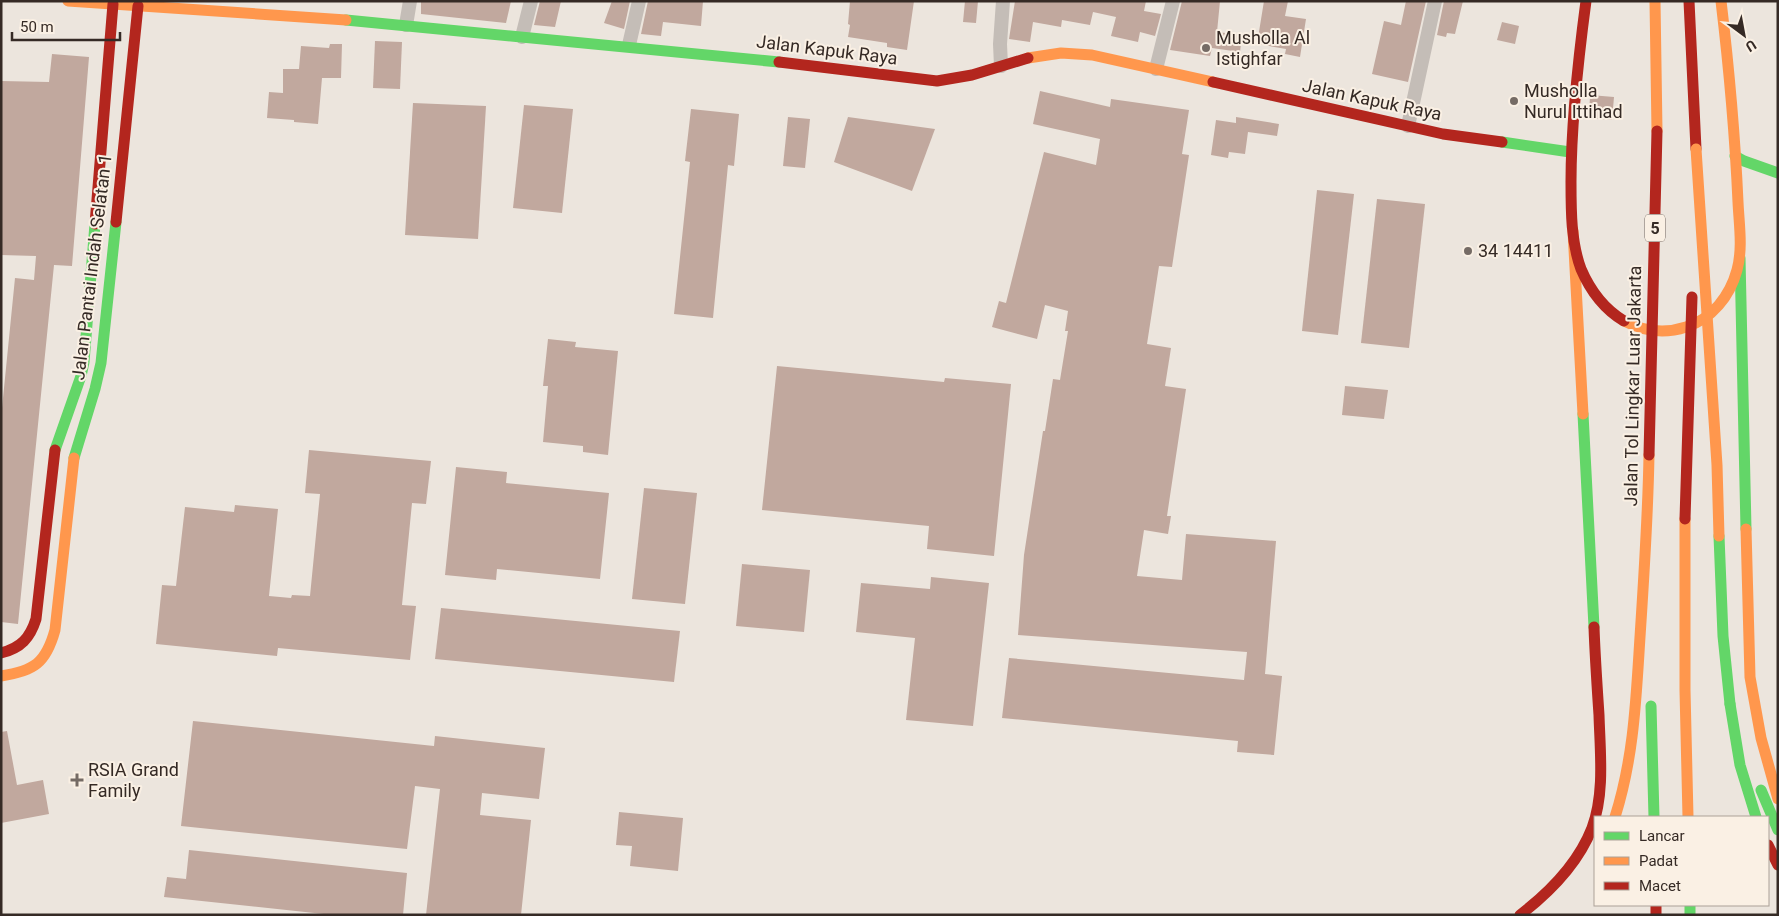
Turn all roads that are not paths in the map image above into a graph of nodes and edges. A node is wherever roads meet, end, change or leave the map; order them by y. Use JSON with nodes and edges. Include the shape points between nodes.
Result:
{"nodes":[{"id":1,"x":68,"y":1,"type":"edge"},
{"id":2,"x":410,"y":1,"type":"edge"},
{"id":3,"x":531,"y":1,"type":"edge"},
{"id":4,"x":639,"y":1,"type":"edge"},
{"id":5,"x":1003,"y":1,"type":"edge"},
{"id":6,"x":1173,"y":1,"type":"edge"},
{"id":7,"x":1435,"y":1,"type":"edge"},
{"id":8,"x":1586,"y":1,"type":"edge"},
{"id":9,"x":1656,"y":1,"type":"edge"},
{"id":10,"x":1689,"y":1,"type":"edge"},
{"id":11,"x":113,"y":4,"type":"junction"},
{"id":12,"x":1715,"y":4,"type":"edge"},
{"id":13,"x":138,"y":6,"type":"junction"},
{"id":14,"x":1597,"y":6,"type":"dead end"},
{"id":15,"x":294,"y":8,"type":"edge"},
{"id":16,"x":1584,"y":17,"type":"junction"},
{"id":17,"x":124,"y":22,"type":"junction"},
{"id":18,"x":406,"y":25,"type":"junction"},
{"id":19,"x":522,"y":37,"type":"junction"},
{"id":20,"x":629,"y":45,"type":"junction"},
{"id":21,"x":1001,"y":66,"type":"junction"},
{"id":22,"x":1156,"y":69,"type":"junction"},
{"id":23,"x":1408,"y":126,"type":"junction"},
{"id":24,"x":1696,"y":149,"type":"junction"},
{"id":25,"x":1570,"y":152,"type":"junction"},
{"id":26,"x":1735,"y":156,"type":"junction"},
{"id":27,"x":1777,"y":173,"type":"edge"},
{"id":28,"x":1747,"y":182,"type":"junction"},
{"id":29,"x":1572,"y":231,"type":"junction"},
{"id":30,"x":1740,"y":258,"type":"junction"},
{"id":31,"x":1692,"y":269,"type":"dead end"},
{"id":32,"x":1692,"y":289,"type":"dead end"},
{"id":33,"x":1647,"y":532,"type":"junction"},
{"id":34,"x":1,"y":653,"type":"edge"},
{"id":35,"x":1650,"y":663,"type":"dead end"},
{"id":36,"x":1,"y":676,"type":"edge"},
{"id":37,"x":1651,"y":692,"type":"dead end"},
{"id":38,"x":1734,"y":726,"type":"junction"},
{"id":39,"x":1778,"y":799,"type":"edge"},
{"id":40,"x":1594,"y":816,"type":"edge"},
{"id":41,"x":1615,"y":816,"type":"edge"},
{"id":42,"x":1654,"y":816,"type":"edge"},
{"id":43,"x":1688,"y":816,"type":"edge"},
{"id":44,"x":1756,"y":816,"type":"edge"},
{"id":45,"x":1594,"y":818,"type":"edge"},
{"id":46,"x":1778,"y":830,"type":"edge"},
{"id":47,"x":1769,"y":847,"type":"edge"},
{"id":48,"x":1778,"y":865,"type":"edge"},
{"id":49,"x":1551,"y":904,"type":"dead end"},
{"id":50,"x":1520,"y":915,"type":"edge"},
{"id":51,"x":1536,"y":915,"type":"edge"}],
"edges":[{"from":1,"to":11,"type":"main road","name":"Jalan Kapuk Raya"},
{"from":2,"to":18,"type":"street"},
{"from":3,"to":19,"type":"street"},
{"from":4,"to":20,"type":"street"},
{"from":5,"to":21,"type":"street"},
{"from":6,"to":22,"type":"street"},
{"from":7,"to":23,"type":"street"},
{"from":8,"to":16,"type":"main road"},
{"from":9,"to":33,"type":"main road","name":"Jalan Tol Lingkar Luar Jakarta","number":"5","bridge":true,"via":[[1657,134]]},
{"from":10,"to":24,"type":"main road"},
{"from":11,"to":13,"type":"main road","name":"Jalan Kapuk Raya"},
{"from":11,"to":17,"type":"main road","name":"Jalan Pantai Indah Selatan 1"},
{"from":12,"to":26,"type":"main road","via":[[1722,15]]},
{"from":13,"to":15,"type":"main road","name":"Jalan Kapuk Raya"},
{"from":13,"to":17,"type":"main road","name":"Jalan Pantai Indah Selatan 1"},
{"from":14,"to":16,"type":"main road"},
{"from":15,"to":18,"type":"main road","name":"Jalan Kapuk Raya"},
{"from":16,"to":25,"type":"main road"},
{"from":17,"to":34,"type":"main road","name":"Jalan Pantai Indah Selatan 1","via":[[84,362],[55,446],[36,619],[31,635],[22,645]]},
{"from":17,"to":36,"type":"main road","name":"Jalan Pantai Indah Selatan 1","via":[[100,363],[93,398],[72,464],[55,630],[48,654],[34,667]]},
{"from":18,"to":19,"type":"main road","name":"Jalan Kapuk Raya"},
{"from":19,"to":20,"type":"main road","name":"Jalan Kapuk Raya"},
{"from":20,"to":21,"type":"main road","name":"Jalan Kapuk Raya","via":[[937,81]]},
{"from":21,"to":22,"type":"main road","name":"Jalan Kapuk Raya","via":[[1031,57],[1072,53],[1092,54]]},
{"from":22,"to":23,"type":"main road","name":"Jalan Kapuk Raya"},
{"from":23,"to":25,"type":"main road","name":"Jalan Kapuk Raya"},
{"from":24,"to":31,"type":"main road","bridge":true},
{"from":24,"to":38,"type":"main road","bridge":true,"via":[[1717,465],[1723,636]]},
{"from":25,"to":29,"type":"main road"},
{"from":26,"to":27,"type":"main road"},
{"from":26,"to":28,"type":"main road"},
{"from":27,"to":28,"type":"main road"},
{"from":28,"to":30,"type":"main road"},
{"from":29,"to":30,"type":"main road","via":[[1581,267],[1596,295],[1614,314],[1643,329],[1678,330],[1710,315],[1730,288]]},
{"from":29,"to":40,"type":"main road","via":[[1600,743]]},
{"from":30,"to":39,"type":"main road","via":[[1750,676],[1763,748]]},
{"from":32,"to":43,"type":"main road","bridge":true,"via":[[1685,519]]},
{"from":33,"to":35,"type":"main road"},
{"from":33,"to":41,"type":"main road","via":[[1634,737],[1626,784]]},
{"from":37,"to":42,"type":"main road"},
{"from":38,"to":44,"type":"main road","via":[[1740,765]]},
{"from":38,"to":46,"type":"main road"},
{"from":45,"to":50,"type":"main road","via":[[1581,849],[1555,885]]},
{"from":47,"to":48,"type":"main road"},
{"from":49,"to":51,"type":"main road"}]}
